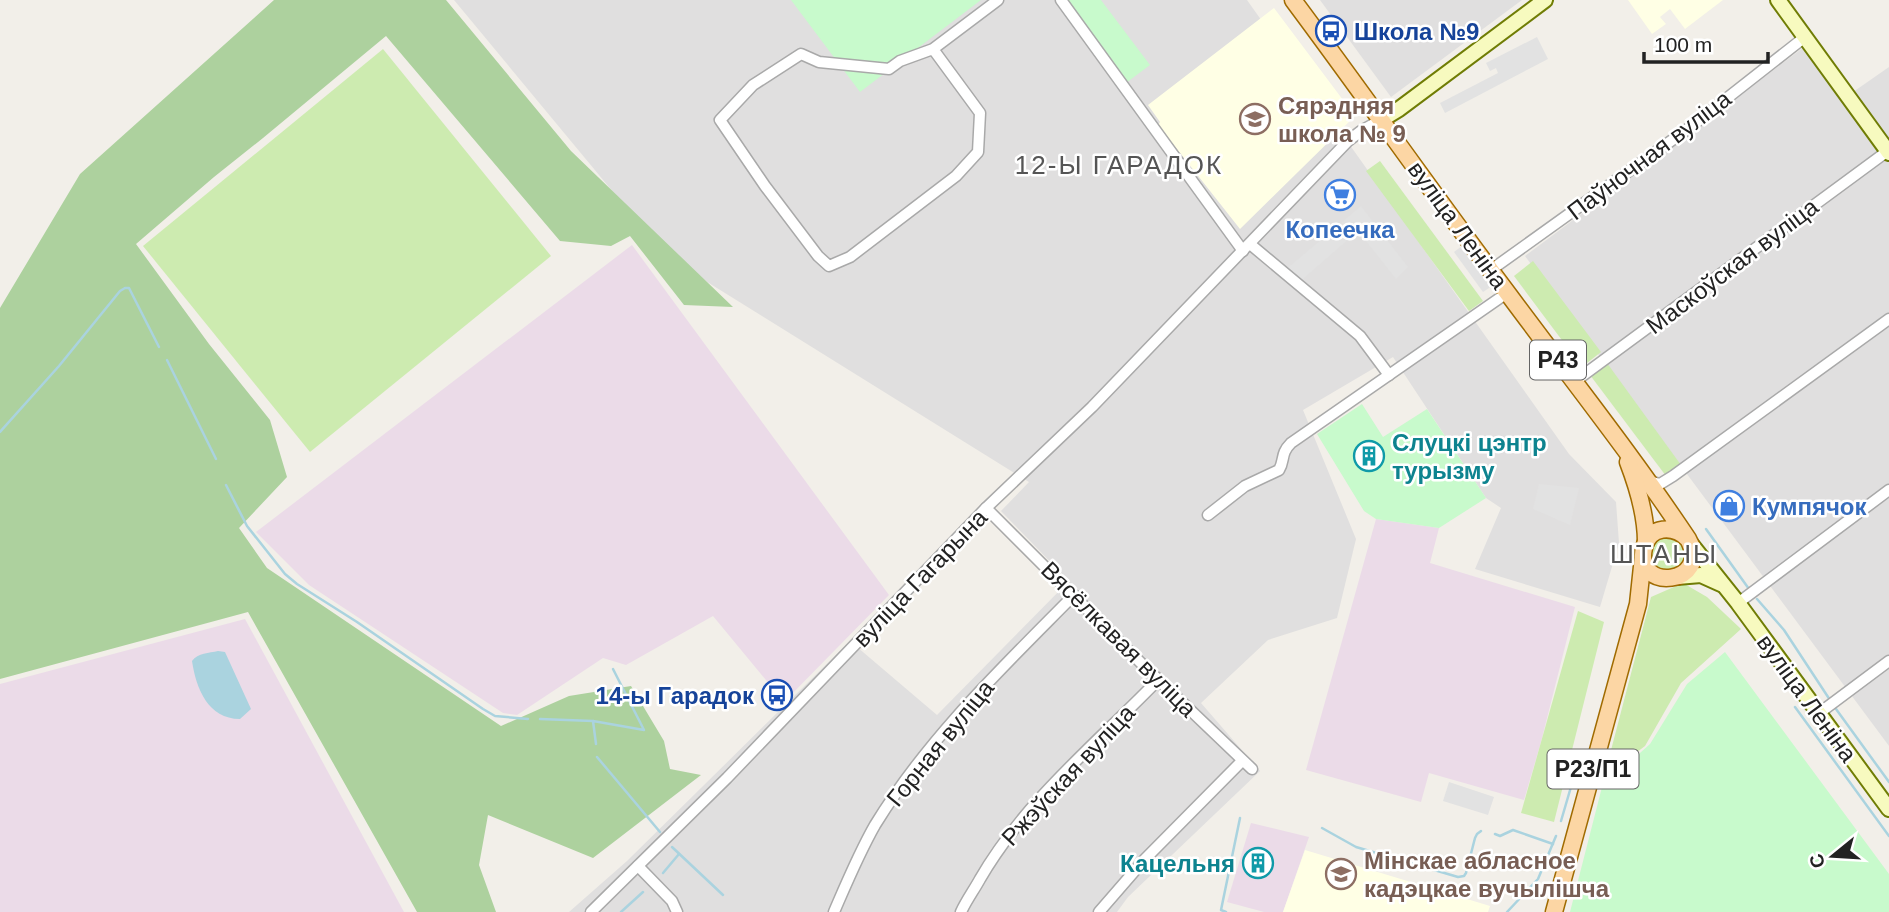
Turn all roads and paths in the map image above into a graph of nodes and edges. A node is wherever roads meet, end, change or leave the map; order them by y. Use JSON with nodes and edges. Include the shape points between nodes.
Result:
{"nodes":[{"id":1,"x":998,"y":0,"type":"edge"},
{"id":2,"x":1061,"y":0,"type":"edge"},
{"id":3,"x":1293,"y":0,"type":"edge"},
{"id":4,"x":1545,"y":0,"type":"edge"},
{"id":5,"x":1778,"y":0,"type":"edge"},
{"id":6,"x":1805,"y":37,"type":"junction"},
{"id":7,"x":933,"y":49,"type":"junction"},
{"id":8,"x":1381,"y":120,"type":"junction"},
{"id":9,"x":1888,"y":152,"type":"edge"},
{"id":10,"x":1247,"y":248,"type":"junction"},
{"id":11,"x":1491,"y":270,"type":"junction"},
{"id":12,"x":1507,"y":293,"type":"junction"},
{"id":13,"x":1889,"y":319,"type":"edge"},
{"id":14,"x":1389,"y":375,"type":"junction"},
{"id":15,"x":1574,"y":382,"type":"junction"},
{"id":16,"x":1643,"y":483,"type":"junction"},
{"id":17,"x":1889,"y":490,"type":"edge"},
{"id":18,"x":986,"y":508,"type":"junction"},
{"id":19,"x":1208,"y":515,"type":"dead end"},
{"id":20,"x":1689,"y":541,"type":"junction"},
{"id":21,"x":1644,"y":550,"type":"junction"},
{"id":22,"x":1673,"y":578,"type":"junction"},
{"id":23,"x":1725,"y":587,"type":"junction"},
{"id":24,"x":1074,"y":595,"type":"junction"},
{"id":25,"x":1738,"y":603,"type":"junction"},
{"id":26,"x":1638,"y":604,"type":"junction"},
{"id":27,"x":1889,"y":661,"type":"edge"},
{"id":28,"x":1159,"y":679,"type":"junction"},
{"id":29,"x":1818,"y":714,"type":"junction"},
{"id":30,"x":1242,"y":761,"type":"junction"},
{"id":31,"x":1252,"y":769,"type":"dead end"},
{"id":32,"x":1889,"y":809,"type":"edge"},
{"id":33,"x":638,"y":866,"type":"junction"},
{"id":34,"x":672,"y":901,"type":"junction"},
{"id":35,"x":591,"y":912,"type":"edge"},
{"id":36,"x":677,"y":912,"type":"edge"},
{"id":37,"x":685,"y":912,"type":"edge"},
{"id":38,"x":834,"y":912,"type":"edge"},
{"id":39,"x":961,"y":912,"type":"edge"},
{"id":40,"x":1098,"y":912,"type":"edge"},
{"id":41,"x":1554,"y":912,"type":"edge"}],
"edges":[{"from":1,"to":7,"type":"street"},
{"from":2,"to":10,"type":"street"},
{"from":3,"to":8,"type":"main road","name":"вуліца Леніна","number":"Р43"},
{"from":4,"to":8,"type":"main road","name":"вуліца Гагарына"},
{"from":5,"to":6,"type":"main road"},
{"from":6,"to":9,"type":"main road"},
{"from":6,"to":11,"type":"street","name":"Паўночная вуліца","via":[[1689,128]]},
{"from":7,"to":7,"type":"street","via":[[889,69],[820,62],[801,54],[753,85],[720,120],[829,266],[850,257],[956,176],[978,152],[980,113]]},
{"from":8,"to":10,"type":"street","name":"вуліца Гагарына","via":[[1348,141]]},
{"from":8,"to":11,"type":"main road","name":"вуліца Леніна","number":"Р43"},
{"from":9,"to":15,"type":"street","name":"Маскоўская вуліца"},
{"from":10,"to":14,"type":"street","via":[[1360,337]]},
{"from":10,"to":18,"type":"street","name":"вуліца Гагарына"},
{"from":11,"to":12,"type":"main road","name":"вуліца Леніна","number":"Р43"},
{"from":12,"to":14,"type":"street"},
{"from":12,"to":15,"type":"main road","name":"вуліца Леніна","number":"Р43"},
{"from":13,"to":16,"type":"street","via":[[1673,476],[1660,484]]},
{"from":14,"to":19,"type":"street","via":[[1291,443],[1284,450],[1279,470],[1245,486]]},
{"from":15,"to":16,"type":"main road","name":"вуліца Леніна","number":"Р43"},
{"from":16,"to":20,"type":"main road","name":"вуліца Леніна","number":"Р43"},
{"from":16,"to":21,"type":"main road","name":"вуліца Леніна","number":"Р43"},
{"from":17,"to":25,"type":"street"},
{"from":18,"to":24,"type":"street","name":"Вясёлкавая вуліца"},
{"from":18,"to":33,"type":"street","name":"вуліца Гагарына"},
{"from":20,"to":21,"type":"main road","via":[[1682,533],[1666,529],[1651,536]]},
{"from":20,"to":22,"type":"main road","via":[[1691,563]]},
{"from":20,"to":23,"type":"main road","name":"вуліца Леніна","number":"Р43"},
{"from":21,"to":22,"type":"main road","via":[[1645,564],[1655,575]]},
{"from":21,"to":26,"type":"main road","number":"Р23/П1"},
{"from":22,"to":23,"type":"main road","via":[[1701,575]]},
{"from":22,"to":26,"type":"main road","via":[[1658,584]]},
{"from":23,"to":25,"type":"main road","name":"вуліца Леніна","number":"Р43"},
{"from":24,"to":28,"type":"street","name":"Вясёлкавая вуліца"},
{"from":24,"to":38,"type":"street","name":"Горная вуліца","via":[[977,693],[917,764],[874,827]]},
{"from":25,"to":29,"type":"main road","name":"вуліца Леніна","number":"Р43"},
{"from":26,"to":41,"type":"main road","number":"Р23/П1"},
{"from":27,"to":29,"type":"street"},
{"from":28,"to":30,"type":"street","name":"Вясёлкавая вуліца"},
{"from":28,"to":39,"type":"street","name":"Ржэўская вуліца","via":[[1012,829]]},
{"from":29,"to":32,"type":"main road","name":"вуліца Леніна","number":"Р43"},
{"from":30,"to":31,"type":"street","name":"Вясёлкавая вуліца"},
{"from":30,"to":40,"type":"street"},
{"from":33,"to":34,"type":"street"},
{"from":33,"to":35,"type":"street","name":"вуліца Гагарына"},
{"from":34,"to":36,"type":"street"},
{"from":34,"to":37,"type":"street"}]}
